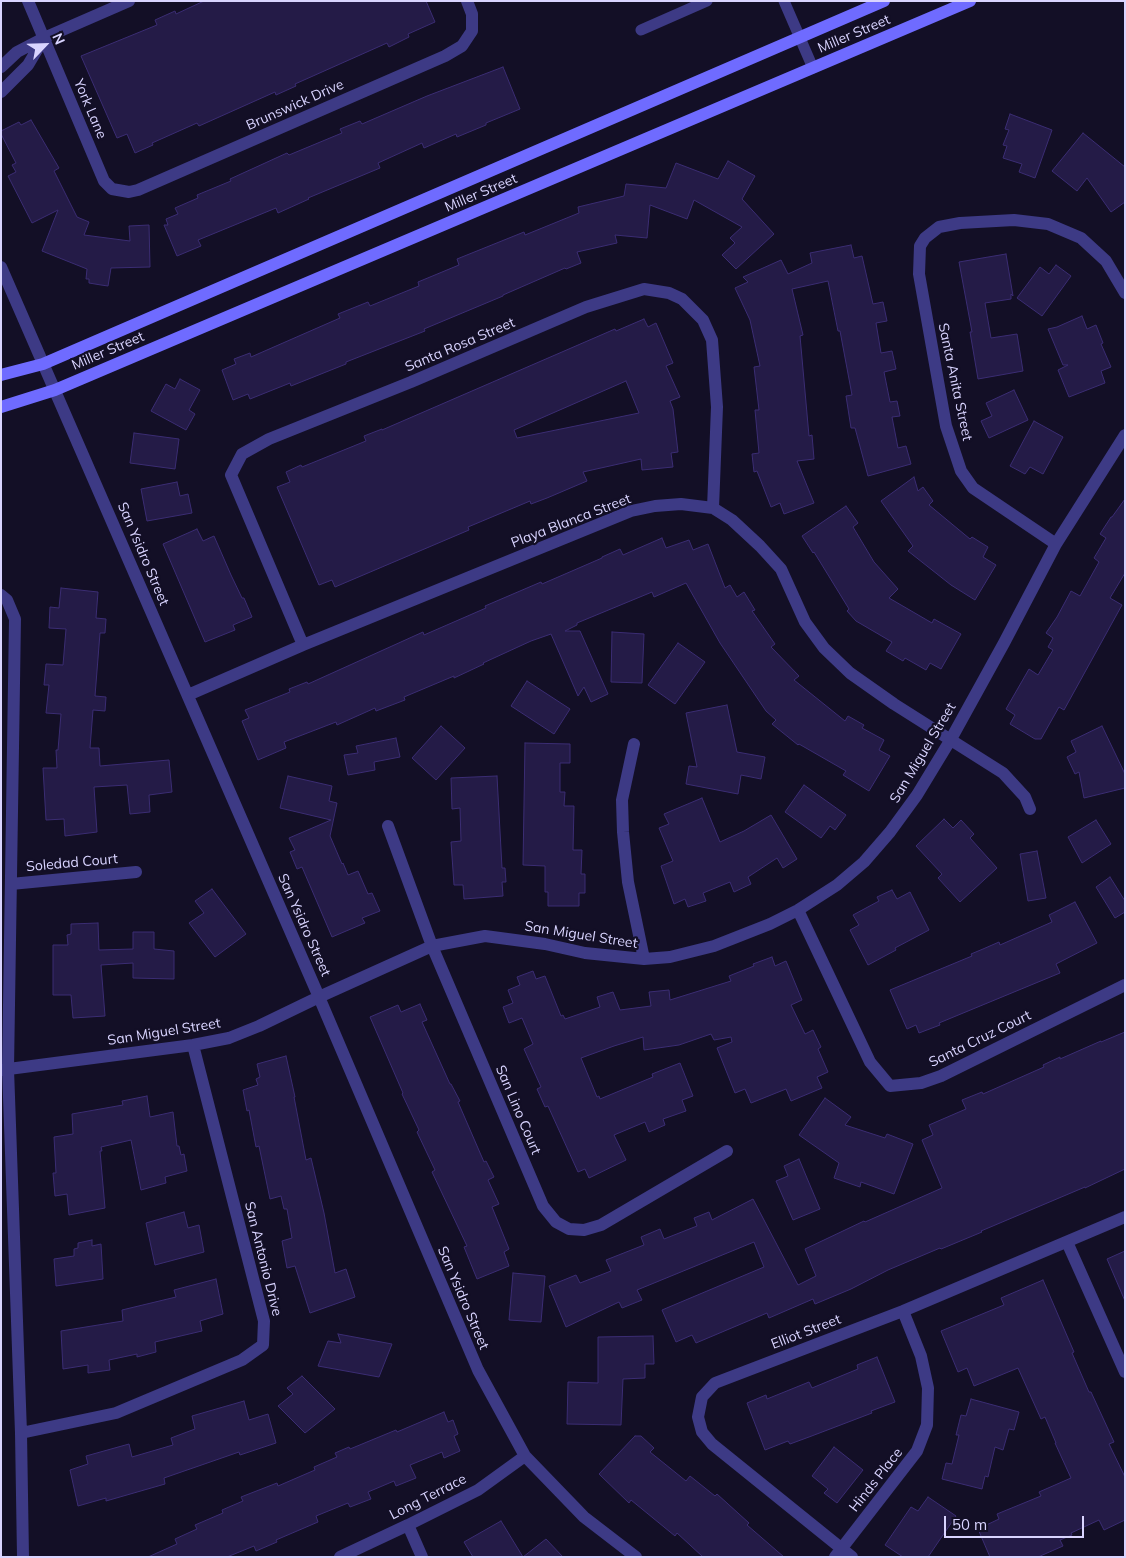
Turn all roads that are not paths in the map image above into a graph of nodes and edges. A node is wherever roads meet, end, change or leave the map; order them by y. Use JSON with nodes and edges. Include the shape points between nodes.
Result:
{"nodes":[{"id":1,"x":28,"y":1,"type":"edge"},
{"id":2,"x":129,"y":1,"type":"edge"},
{"id":3,"x":467,"y":1,"type":"edge"},
{"id":4,"x":707,"y":1,"type":"edge"},
{"id":5,"x":784,"y":1,"type":"edge"},
{"id":6,"x":884,"y":1,"type":"edge"},
{"id":7,"x":970,"y":1,"type":"edge"},
{"id":8,"x":641,"y":30,"type":"dead end"},
{"id":9,"x":44,"y":38,"type":"junction"},
{"id":10,"x":799,"y":38,"type":"junction"},
{"id":11,"x":1,"y":67,"type":"edge"},
{"id":12,"x":813,"y":68,"type":"junction"},
{"id":13,"x":1,"y":92,"type":"edge"},
{"id":14,"x":122,"y":192,"type":"joint"},
{"id":15,"x":1,"y":266,"type":"edge"},
{"id":16,"x":1125,"y":293,"type":"edge"},
{"id":17,"x":44,"y":364,"type":"junction"},
{"id":18,"x":1,"y":375,"type":"edge"},
{"id":19,"x":55,"y":390,"type":"junction"},
{"id":20,"x":1,"y":407,"type":"edge"},
{"id":21,"x":1125,"y":435,"type":"edge"},
{"id":22,"x":713,"y":508,"type":"junction"},
{"id":23,"x":1056,"y":544,"type":"junction"},
{"id":24,"x":1,"y":595,"type":"edge"},
{"id":25,"x":303,"y":645,"type":"junction"},
{"id":26,"x":188,"y":696,"type":"junction"},
{"id":27,"x":951,"y":739,"type":"junction"},
{"id":28,"x":634,"y":744,"type":"dead end"},
{"id":29,"x":1030,"y":809,"type":"dead end"},
{"id":30,"x":388,"y":826,"type":"dead end"},
{"id":31,"x":136,"y":872,"type":"dead end"},
{"id":32,"x":11,"y":884,"type":"junction"},
{"id":33,"x":798,"y":910,"type":"junction"},
{"id":34,"x":432,"y":946,"type":"junction"},
{"id":35,"x":644,"y":960,"type":"junction"},
{"id":36,"x":1125,"y":985,"type":"edge"},
{"id":37,"x":319,"y":997,"type":"junction"},
{"id":38,"x":193,"y":1045,"type":"junction"},
{"id":39,"x":4,"y":1070,"type":"edge"},
{"id":40,"x":727,"y":1151,"type":"dead end"},
{"id":41,"x":1125,"y":1217,"type":"edge"},
{"id":42,"x":1067,"y":1242,"type":"junction"},
{"id":43,"x":903,"y":1311,"type":"junction"},
{"id":44,"x":1125,"y":1372,"type":"edge"},
{"id":45,"x":21,"y":1433,"type":"junction"},
{"id":46,"x":525,"y":1456,"type":"junction"},
{"id":47,"x":408,"y":1525,"type":"junction"},
{"id":48,"x":838,"y":1552,"type":"edge"},
{"id":49,"x":23,"y":1557,"type":"edge"},
{"id":50,"x":340,"y":1557,"type":"edge"},
{"id":51,"x":422,"y":1557,"type":"edge"},
{"id":52,"x":636,"y":1557,"type":"edge"},
{"id":53,"x":852,"y":1557,"type":"edge"}],
"edges":[{"from":1,"to":9,"type":"street","name":"York Lane"},
{"from":2,"to":9,"type":"street"},
{"from":3,"to":14,"type":"street","name":"Brunswick Drive","via":[[472,14],[472,31],[462,46],[445,56],[138,190]]},
{"from":4,"to":8,"type":"lane"},
{"from":5,"to":10,"type":"lane"},
{"from":6,"to":10,"type":"street","name":"Miller Street"},
{"from":7,"to":12,"type":"street","name":"Miller Street"},
{"from":9,"to":11,"type":"street","via":[[17,52]]},
{"from":9,"to":13,"type":"street","via":[[28,65]]},
{"from":9,"to":14,"type":"street","name":"York Lane","via":[[104,181],[112,189]]},
{"from":10,"to":12,"type":"lane"},
{"from":10,"to":17,"type":"street","name":"Miller Street"},
{"from":12,"to":19,"type":"street","name":"Miller Street"},
{"from":15,"to":17,"type":"street","name":"San Ysidro Street"},
{"from":16,"to":23,"type":"street","name":"Santa Anita Street","via":[[1106,261],[1081,238],[1048,224],[1014,220],[960,223],[939,227],[920,246],[919,274],[946,426],[961,471],[973,488]]},
{"from":17,"to":18,"type":"street","name":"Miller Street"},
{"from":17,"to":19,"type":"street","name":"San Ysidro Street"},
{"from":19,"to":20,"type":"street","name":"Miller Street"},
{"from":19,"to":26,"type":"street","name":"San Ysidro Street"},
{"from":21,"to":23,"type":"street","name":"San Miguel Street"},
{"from":22,"to":25,"type":"street","name":"Playa Blanca Street","via":[[681,504],[631,512]]},
{"from":22,"to":25,"type":"street","name":"Santa Rosa Street","via":[[717,407],[712,340],[703,320],[682,300],[669,293],[644,289],[586,307],[269,439],[242,454],[232,475]]},
{"from":22,"to":27,"type":"street","name":"Playa Blanca Street","via":[[732,520],[781,569],[805,622],[824,648],[850,673]]},
{"from":23,"to":27,"type":"street","name":"San Miguel Street"},
{"from":24,"to":32,"type":"street","via":[[15,619]]},
{"from":25,"to":26,"type":"street","name":"Playa Blanca Street"},
{"from":26,"to":37,"type":"street","name":"San Ysidro Street"},
{"from":27,"to":29,"type":"street","name":"Playa Blanca Street","via":[[1003,773],[1025,798]]},
{"from":27,"to":33,"type":"street","name":"San Miguel Street","via":[[917,795],[864,862]]},
{"from":28,"to":35,"type":"street","via":[[622,800],[623,832],[628,882]]},
{"from":30,"to":34,"type":"street","name":"San Lino Court"},
{"from":31,"to":32,"type":"street","name":"Soledad Court"},
{"from":32,"to":39,"type":"street"},
{"from":33,"to":35,"type":"street","name":"San Miguel Street","via":[[714,946]]},
{"from":33,"to":36,"type":"street","name":"Santa Cruz Court","via":[[870,1062],[890,1086],[921,1083],[941,1076]]},
{"from":34,"to":35,"type":"street","name":"San Miguel Street","via":[[485,936]]},
{"from":34,"to":37,"type":"street","name":"San Miguel Street"},
{"from":34,"to":40,"type":"street","name":"San Lino Court","via":[[543,1206],[556,1222],[570,1229],[584,1230],[601,1225]]},
{"from":37,"to":38,"type":"street","name":"San Miguel Street","via":[[236,1035]]},
{"from":37,"to":46,"type":"street","name":"San Ysidro Street","via":[[478,1370]]},
{"from":38,"to":39,"type":"street","name":"San Miguel Street"},
{"from":38,"to":45,"type":"street","name":"San Antonio Drive","via":[[264,1321],[263,1345],[242,1360],[116,1413]]},
{"from":39,"to":45,"type":"street"},
{"from":41,"to":42,"type":"street","name":"Elliot Street"},
{"from":42,"to":43,"type":"street","name":"Elliot Street"},
{"from":42,"to":44,"type":"street"},
{"from":43,"to":48,"type":"street","name":"Hinds Place","via":[[921,1356],[928,1388],[927,1425],[917,1452]]},
{"from":43,"to":48,"type":"street","name":"Elliot Street","via":[[715,1383],[702,1397],[698,1416],[702,1432],[712,1444]]},
{"from":45,"to":49,"type":"street"},
{"from":46,"to":47,"type":"street","name":"Long Terrace","via":[[478,1490]]},
{"from":46,"to":52,"type":"street","name":"San Ysidro Street","via":[[584,1518]]},
{"from":47,"to":50,"type":"street","name":"Long Terrace"},
{"from":47,"to":51,"type":"street"},
{"from":48,"to":53,"type":"street","name":"Elliot Street"}]}
